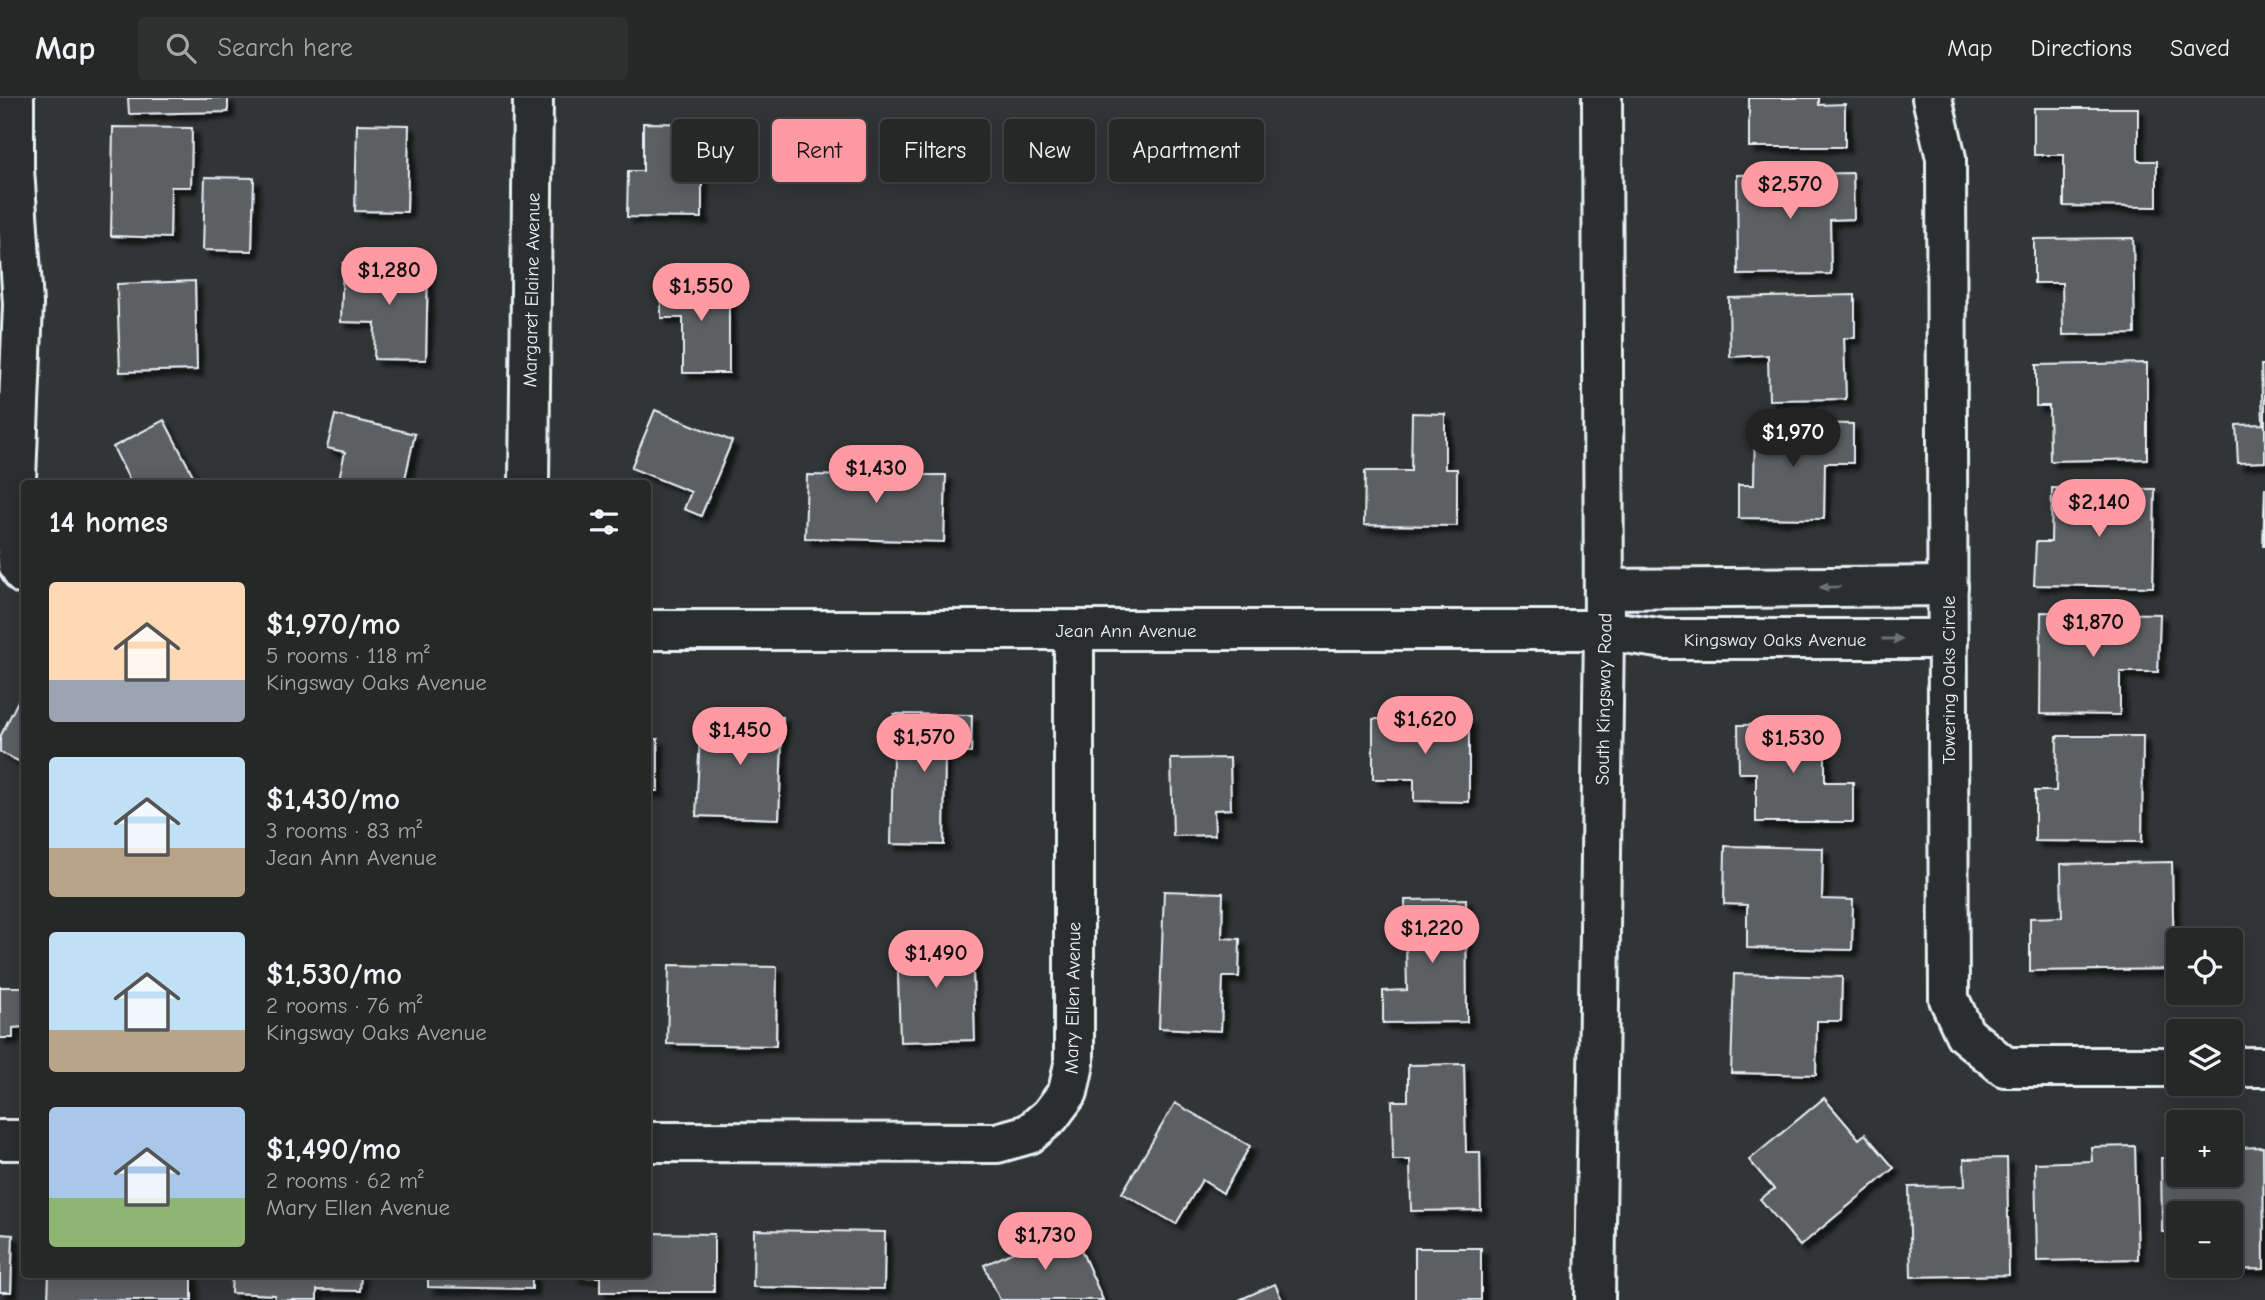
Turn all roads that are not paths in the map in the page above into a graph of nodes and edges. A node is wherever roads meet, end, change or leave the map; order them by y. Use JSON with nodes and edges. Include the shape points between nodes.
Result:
{"nodes":[{"id":1,"x":14,"y":98,"type":"edge"},
{"id":2,"x":533,"y":98,"type":"edge"},
{"id":3,"x":1602,"y":98,"type":"edge"},
{"id":4,"x":1932,"y":98,"type":"edge"},
{"id":5,"x":529,"y":480,"type":"edge"},
{"id":6,"x":21,"y":570,"type":"edge"},
{"id":7,"x":1948,"y":586,"type":"junction"},
{"id":8,"x":1604,"y":589,"type":"junction"},
{"id":9,"x":651,"y":630,"type":"edge"},
{"id":10,"x":1074,"y":630,"type":"junction"},
{"id":11,"x":1604,"y":630,"type":"junction"},
{"id":12,"x":1948,"y":639,"type":"junction"},
{"id":13,"x":2166,"y":1067,"type":"edge"},
{"id":14,"x":2243,"y":1067,"type":"edge"},
{"id":15,"x":2265,"y":1067,"type":"edge"},
{"id":16,"x":0,"y":1140,"type":"edge"},
{"id":17,"x":21,"y":1140,"type":"edge"},
{"id":18,"x":651,"y":1142,"type":"edge"},
{"id":19,"x":1595,"y":1300,"type":"edge"}],
"edges":[{"from":1,"to":6,"type":"street","via":[[23,304],[14,529]]},
{"from":2,"to":5,"type":"street","name":"Margaret Elaine Avenue"},
{"from":3,"to":8,"type":"street","name":"South Kingsway Road"},
{"from":4,"to":7,"type":"street","name":"Towering Oaks Circle","via":[[1946,158]]},
{"from":7,"to":8,"type":"street","one_way":true},
{"from":7,"to":12,"type":"street","name":"Towering Oaks Circle"},
{"from":8,"to":11,"type":"street","name":"South Kingsway Road"},
{"from":9,"to":10,"type":"street","name":"Jean Ann Avenue"},
{"from":10,"to":11,"type":"street","name":"Jean Ann Avenue"},
{"from":10,"to":18,"type":"street","name":"Mary Ellen Avenue","via":[[1073,1064],[1068,1092],[1050,1116],[1029,1134],[997,1143]]},
{"from":11,"to":12,"type":"street","name":"Kingsway Oaks Avenue","one_way":true,"via":[[1665,639]]},
{"from":11,"to":19,"type":"street","name":"South Kingsway Road"},
{"from":12,"to":13,"type":"street","name":"Towering Oaks Circle","via":[[1949,999],[1965,1034],[2005,1067]]},
{"from":14,"to":15,"type":"street"},
{"from":16,"to":17,"type":"street"}]}
